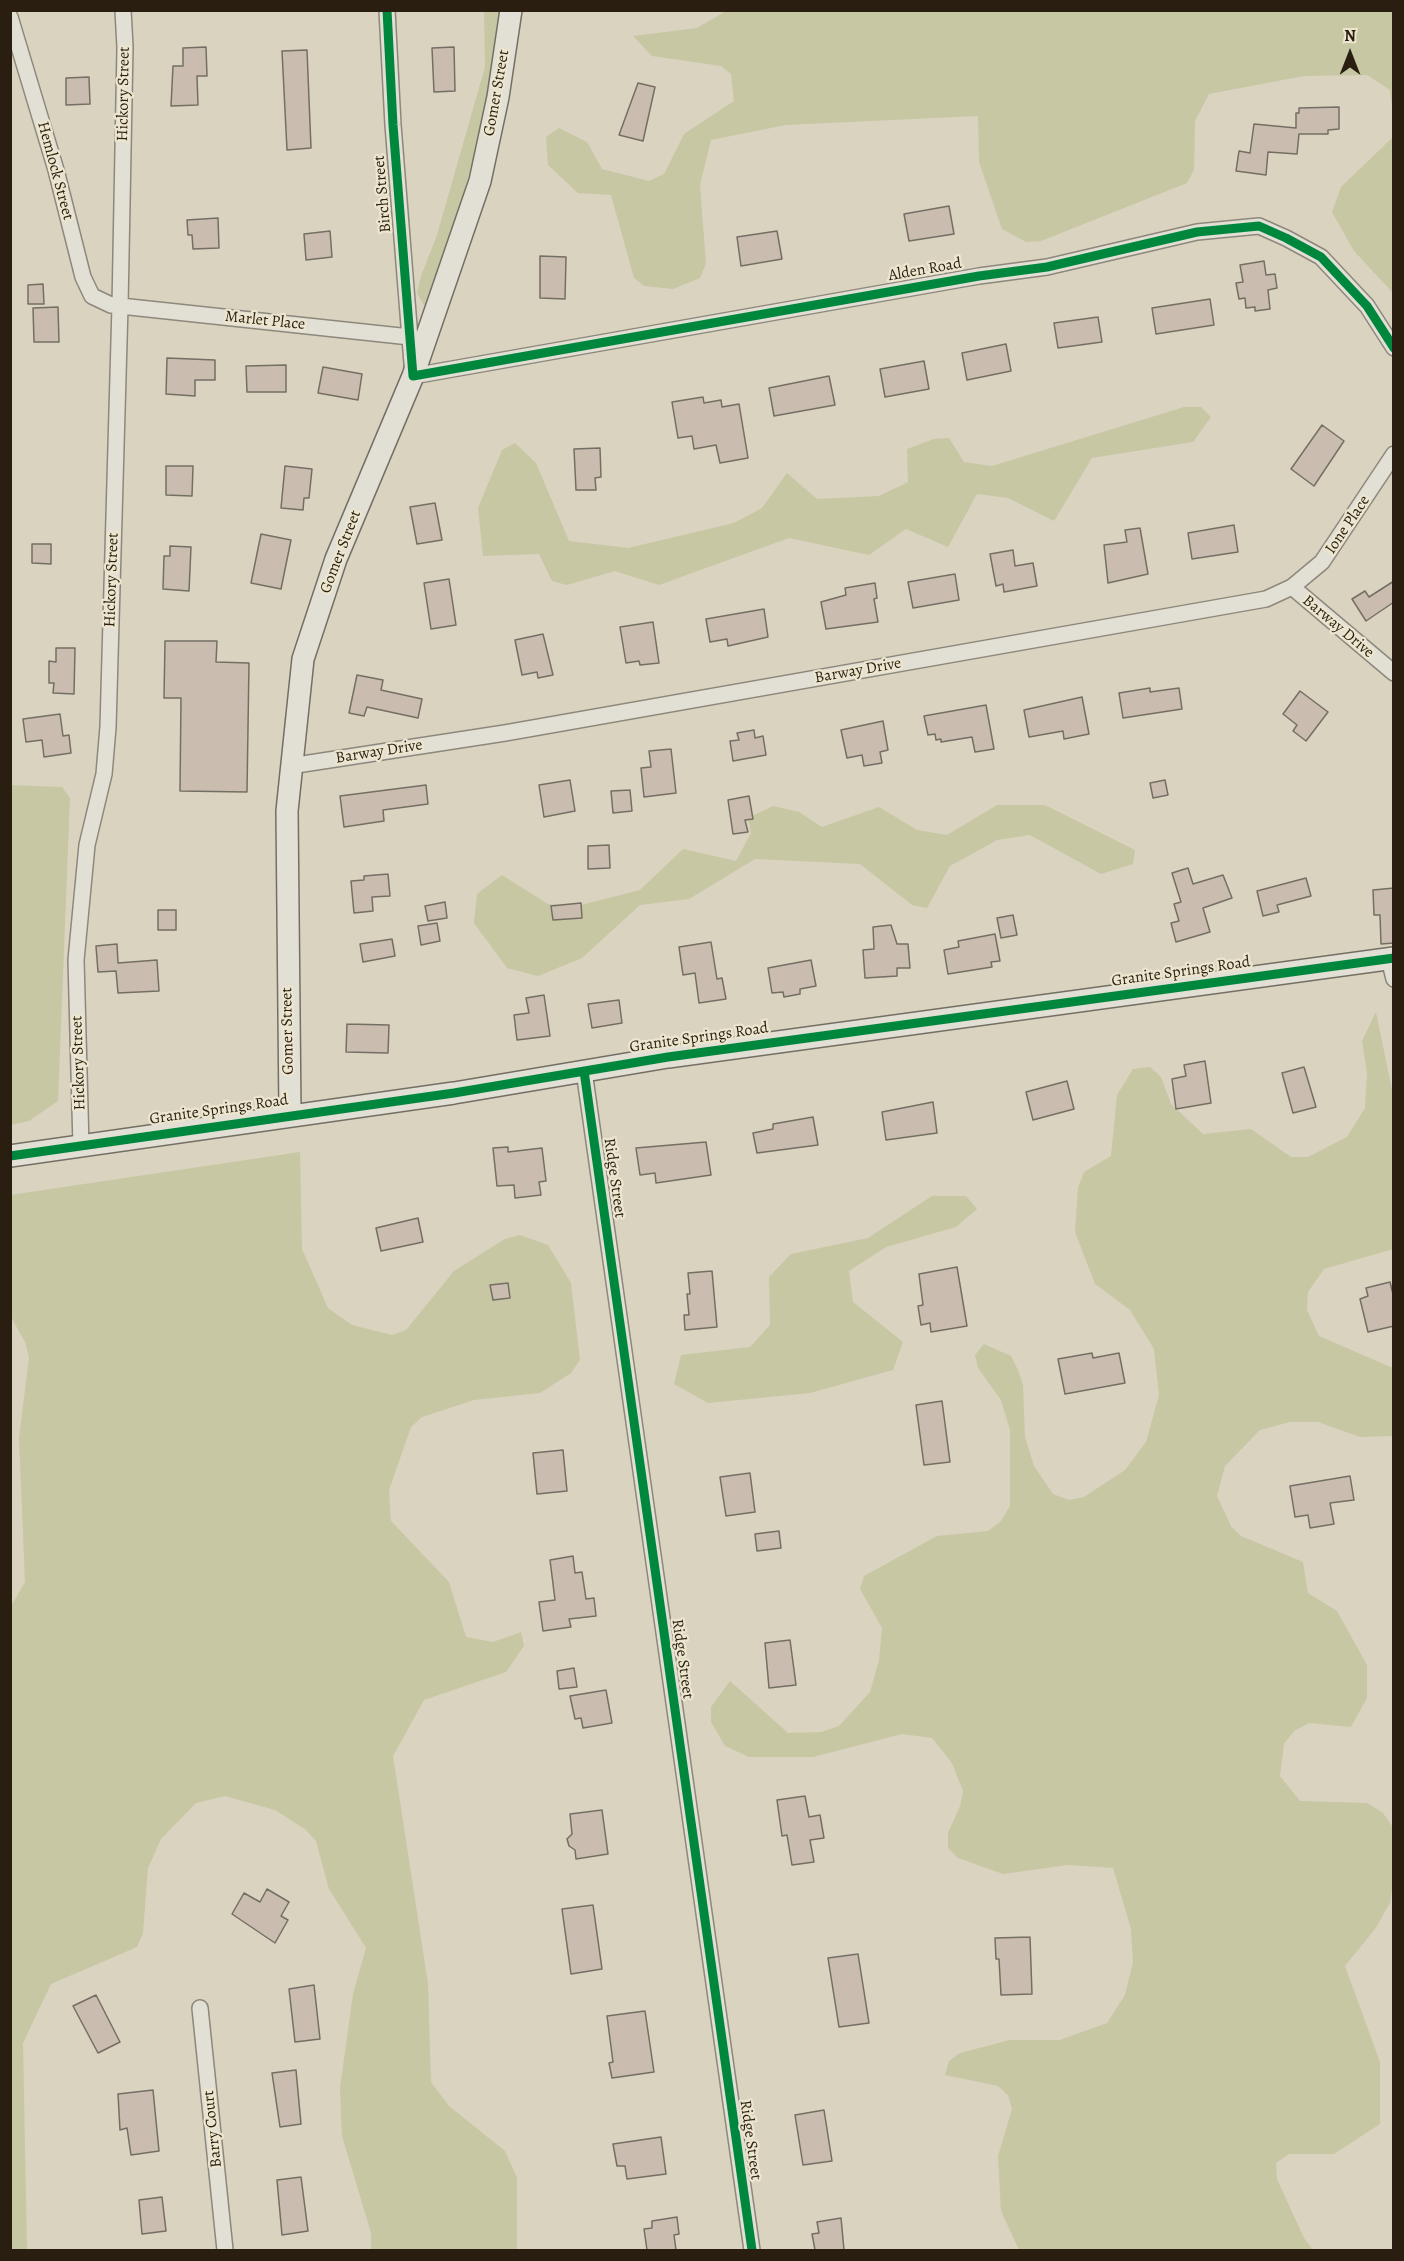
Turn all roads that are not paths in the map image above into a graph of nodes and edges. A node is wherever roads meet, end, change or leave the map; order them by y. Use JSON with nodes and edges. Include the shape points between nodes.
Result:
{"nodes":[{"id":1,"x":123,"y":10,"type":"edge"},
{"id":2,"x":387,"y":10,"type":"edge"},
{"id":3,"x":512,"y":10,"type":"edge"},
{"id":4,"x":10,"y":17,"type":"edge"},
{"id":5,"x":120,"y":306,"type":"junction"},
{"id":6,"x":410,"y":336,"type":"junction"},
{"id":7,"x":1394,"y":348,"type":"edge"},
{"id":8,"x":413,"y":376,"type":"junction"},
{"id":9,"x":1394,"y":454,"type":"edge"},
{"id":10,"x":1292,"y":587,"type":"junction"},
{"id":11,"x":1394,"y":672,"type":"edge"},
{"id":12,"x":290,"y":766,"type":"junction"},
{"id":13,"x":1391,"y":958,"type":"edge"},
{"id":14,"x":1394,"y":979,"type":"edge"},
{"id":15,"x":584,"y":1071,"type":"junction"},
{"id":16,"x":290,"y":1114,"type":"junction"},
{"id":17,"x":81,"y":1146,"type":"junction"},
{"id":18,"x":10,"y":1156,"type":"edge"},
{"id":19,"x":200,"y":2008,"type":"dead end"},
{"id":20,"x":225,"y":2250,"type":"edge"},
{"id":21,"x":752,"y":2250,"type":"edge"}],
"edges":[{"from":1,"to":5,"type":"street","name":"Hickory Street"},
{"from":2,"to":6,"type":"street","name":"Birch Street"},
{"from":3,"to":8,"type":"street","name":"Gomer Street","via":[[480,181]]},
{"from":4,"to":5,"type":"street","name":"Hemlock Street","via":[[83,277],[92,297]]},
{"from":5,"to":6,"type":"street","name":"Marlet Place"},
{"from":5,"to":17,"type":"street","name":"Hickory Street","via":[[108,727],[104,774],[87,845],[76,960]]},
{"from":6,"to":8,"type":"street","name":"Birch Street"},
{"from":7,"to":8,"type":"street","name":"Alden Road","via":[[1367,306],[1321,257],[1259,226],[1197,232],[1047,267]]},
{"from":8,"to":12,"type":"street","name":"Gomer Street","via":[[336,559],[303,658]]},
{"from":9,"to":10,"type":"street","name":"Ione Place","via":[[1322,562]]},
{"from":10,"to":11,"type":"street","name":"Barway Drive"},
{"from":10,"to":12,"type":"street","name":"Barway Drive","via":[[1243,604],[516,731]]},
{"from":12,"to":16,"type":"street","name":"Gomer Street"},
{"from":13,"to":14,"type":"street"},
{"from":13,"to":15,"type":"street","name":"Granite Springs Road"},
{"from":15,"to":16,"type":"street","name":"Granite Springs Road","via":[[442,1095]]},
{"from":15,"to":21,"type":"street","name":"Ridge Street"},
{"from":16,"to":17,"type":"street","name":"Granite Springs Road"},
{"from":17,"to":18,"type":"street","name":"Granite Springs Road"},
{"from":19,"to":20,"type":"street","name":"Barry Court"}]}
